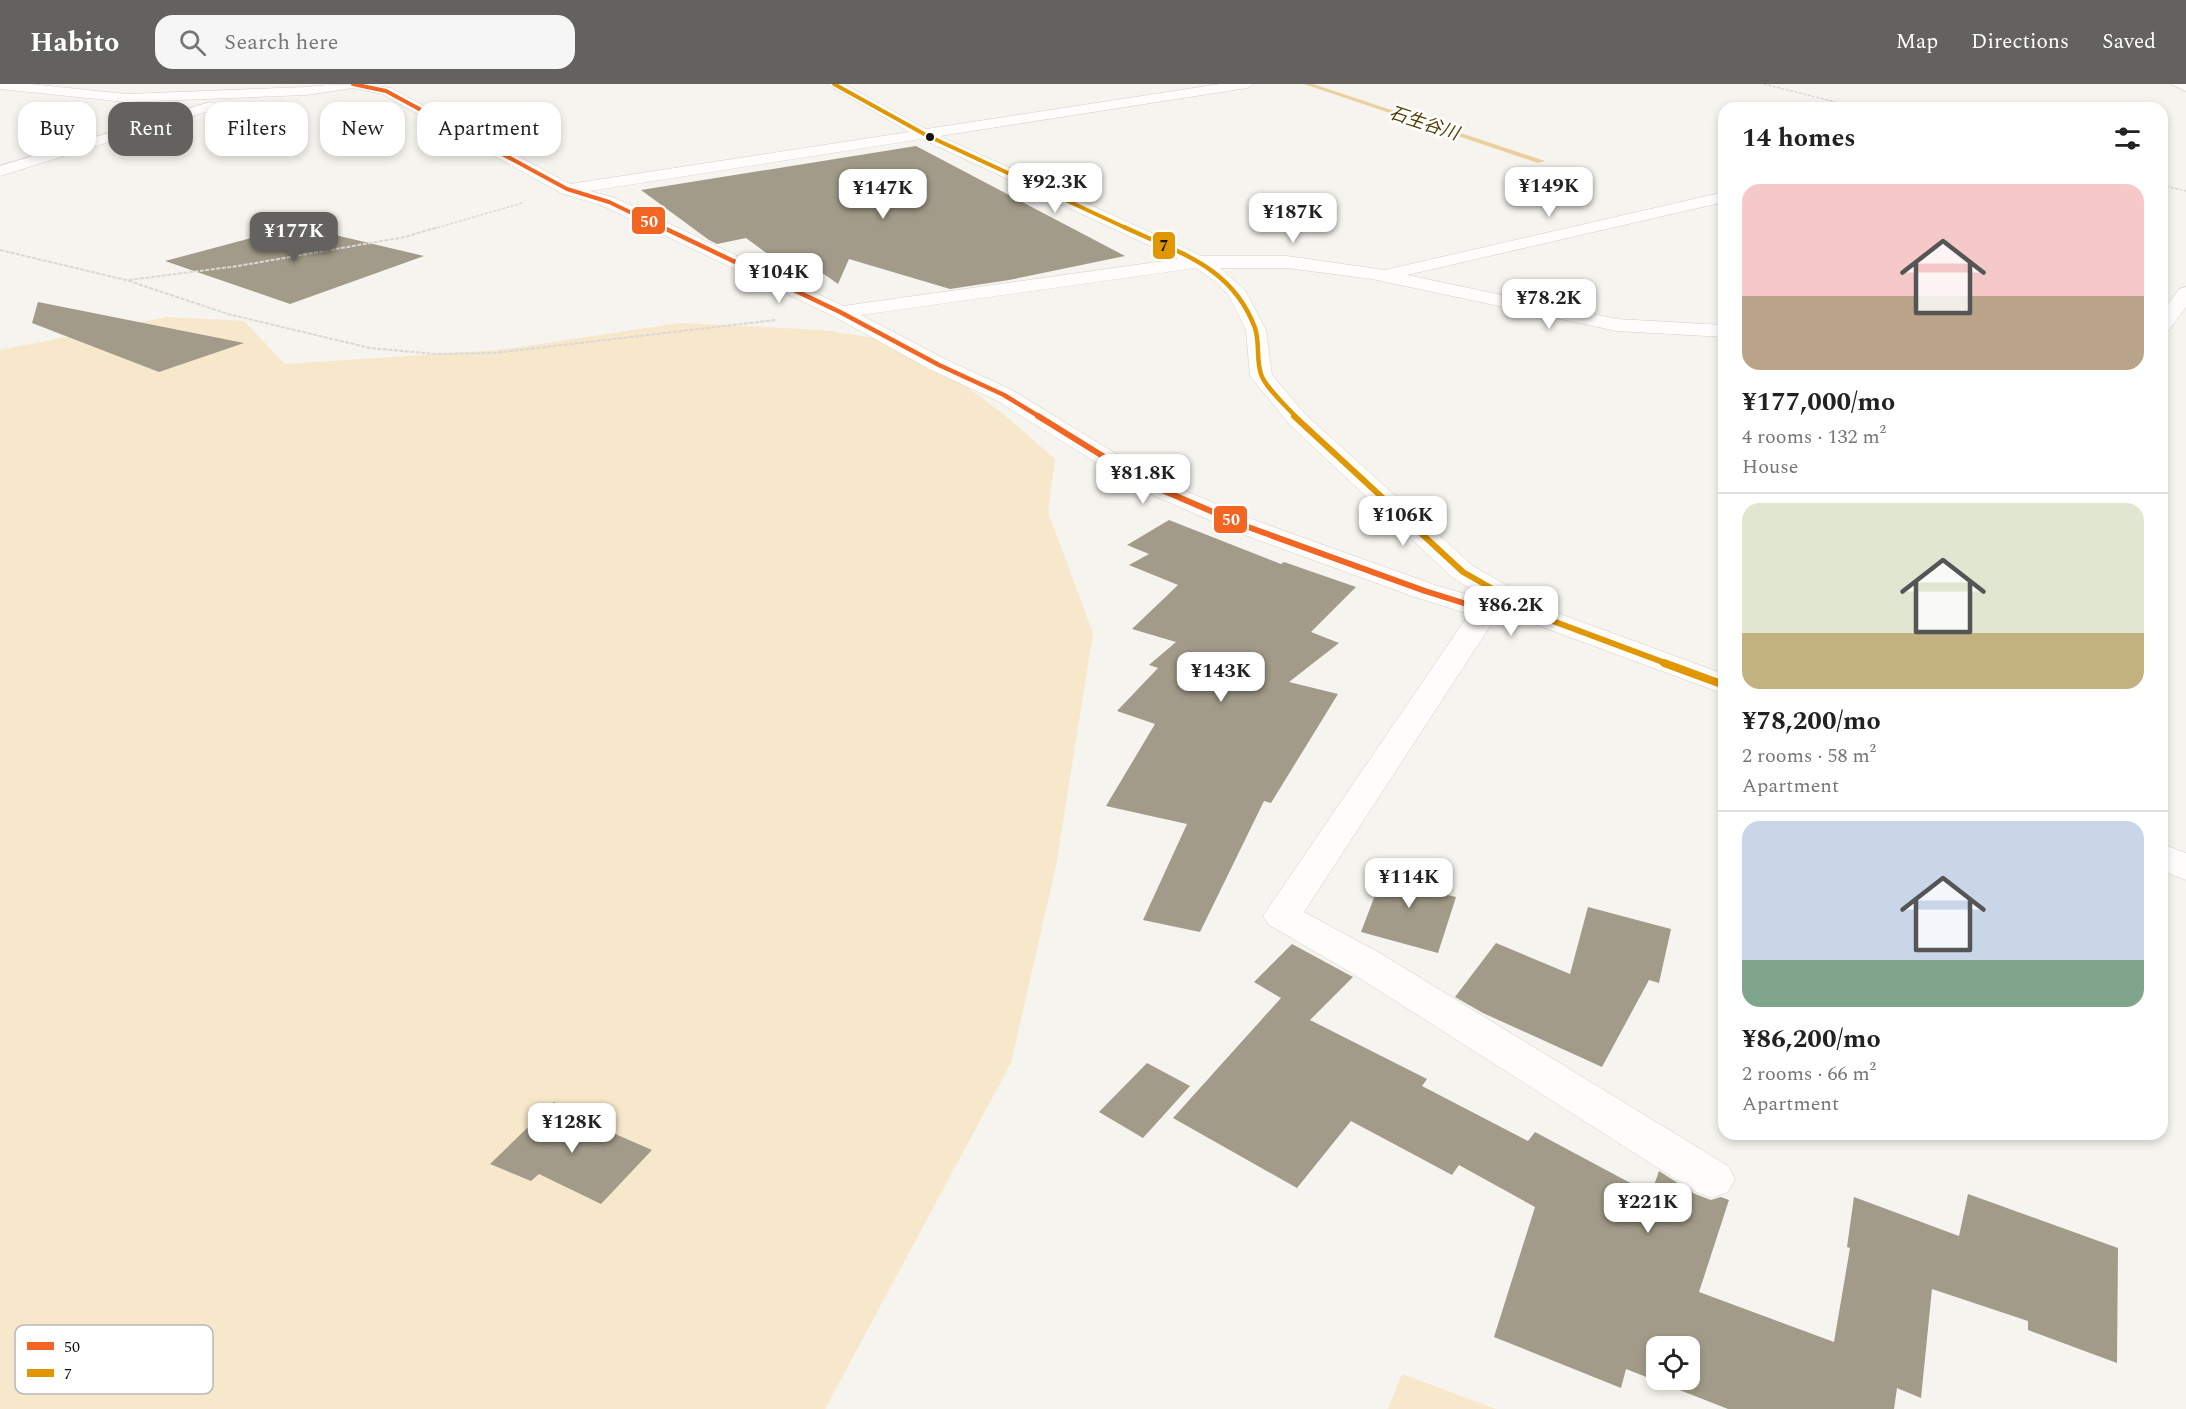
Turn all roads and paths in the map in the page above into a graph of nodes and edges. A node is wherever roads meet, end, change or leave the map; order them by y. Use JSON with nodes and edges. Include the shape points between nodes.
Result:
{"nodes":[{"id":1,"x":353,"y":84,"type":"edge"},
{"id":2,"x":834,"y":84,"type":"edge"},
{"id":3,"x":1247,"y":84,"type":"edge"},
{"id":4,"x":1764,"y":84,"type":"edge"},
{"id":5,"x":2178,"y":84,"type":"edge"},
{"id":6,"x":0,"y":85,"type":"edge"},
{"id":7,"x":2186,"y":87,"type":"edge"},
{"id":8,"x":246,"y":94,"type":"junction"},
{"id":9,"x":1835,"y":102,"type":"edge"},
{"id":10,"x":926,"y":135,"type":"junction"},
{"id":11,"x":0,"y":171,"type":"edge"},
{"id":12,"x":2168,"y":186,"type":"edge"},
{"id":13,"x":567,"y":189,"type":"junction"},
{"id":14,"x":2186,"y":191,"type":"edge"},
{"id":15,"x":1718,"y":198,"type":"edge"},
{"id":16,"x":0,"y":250,"type":"edge"},
{"id":17,"x":1199,"y":262,"type":"junction"},
{"id":18,"x":1382,"y":275,"type":"junction"},
{"id":19,"x":126,"y":280,"type":"junction"},
{"id":20,"x":2186,"y":293,"type":"edge"},
{"id":21,"x":840,"y":312,"type":"junction"},
{"id":22,"x":2168,"y":318,"type":"edge"},
{"id":23,"x":1718,"y":331,"type":"edge"},
{"id":24,"x":1486,"y":610,"type":"junction"},
{"id":25,"x":1542,"y":617,"type":"junction"},
{"id":26,"x":1718,"y":683,"type":"edge"},
{"id":27,"x":2168,"y":859,"type":"edge"},
{"id":28,"x":2186,"y":868,"type":"edge"},
{"id":29,"x":1712,"y":1179,"type":"dead end"}],
"edges":[{"from":1,"to":8,"type":"street"},
{"from":1,"to":13,"type":"street","via":[[386,90]]},
{"from":2,"to":10,"type":"street"},
{"from":3,"to":10,"type":"street"},
{"from":4,"to":9,"type":"path"},
{"from":5,"to":7,"type":"street"},
{"from":6,"to":8,"type":"street","via":[[126,98]]},
{"from":8,"to":11,"type":"street"},
{"from":10,"to":13,"type":"street"},
{"from":10,"to":17,"type":"street"},
{"from":12,"to":14,"type":"path"},
{"from":13,"to":19,"type":"path","via":[[405,237],[238,266]]},
{"from":13,"to":21,"type":"street","via":[[609,202]]},
{"from":15,"to":18,"type":"street"},
{"from":16,"to":19,"type":"path"},
{"from":17,"to":18,"type":"street","via":[[1287,261]]},
{"from":17,"to":21,"type":"street"},
{"from":17,"to":25,"type":"street","via":[[1238,294],[1256,330],[1262,376],[1297,419],[1463,572]]},
{"from":18,"to":23,"type":"street","via":[[1617,325]]},
{"from":19,"to":21,"type":"path","via":[[228,314],[370,348],[436,354],[505,352]]},
{"from":20,"to":22,"type":"street"},
{"from":21,"to":24,"type":"street","via":[[1004,395],[1149,484],[1248,527]]},
{"from":24,"to":25,"type":"street"},
{"from":24,"to":29,"type":"street","via":[[1281,916],[1364,962]]},
{"from":25,"to":26,"type":"street"},
{"from":27,"to":28,"type":"street"}]}
